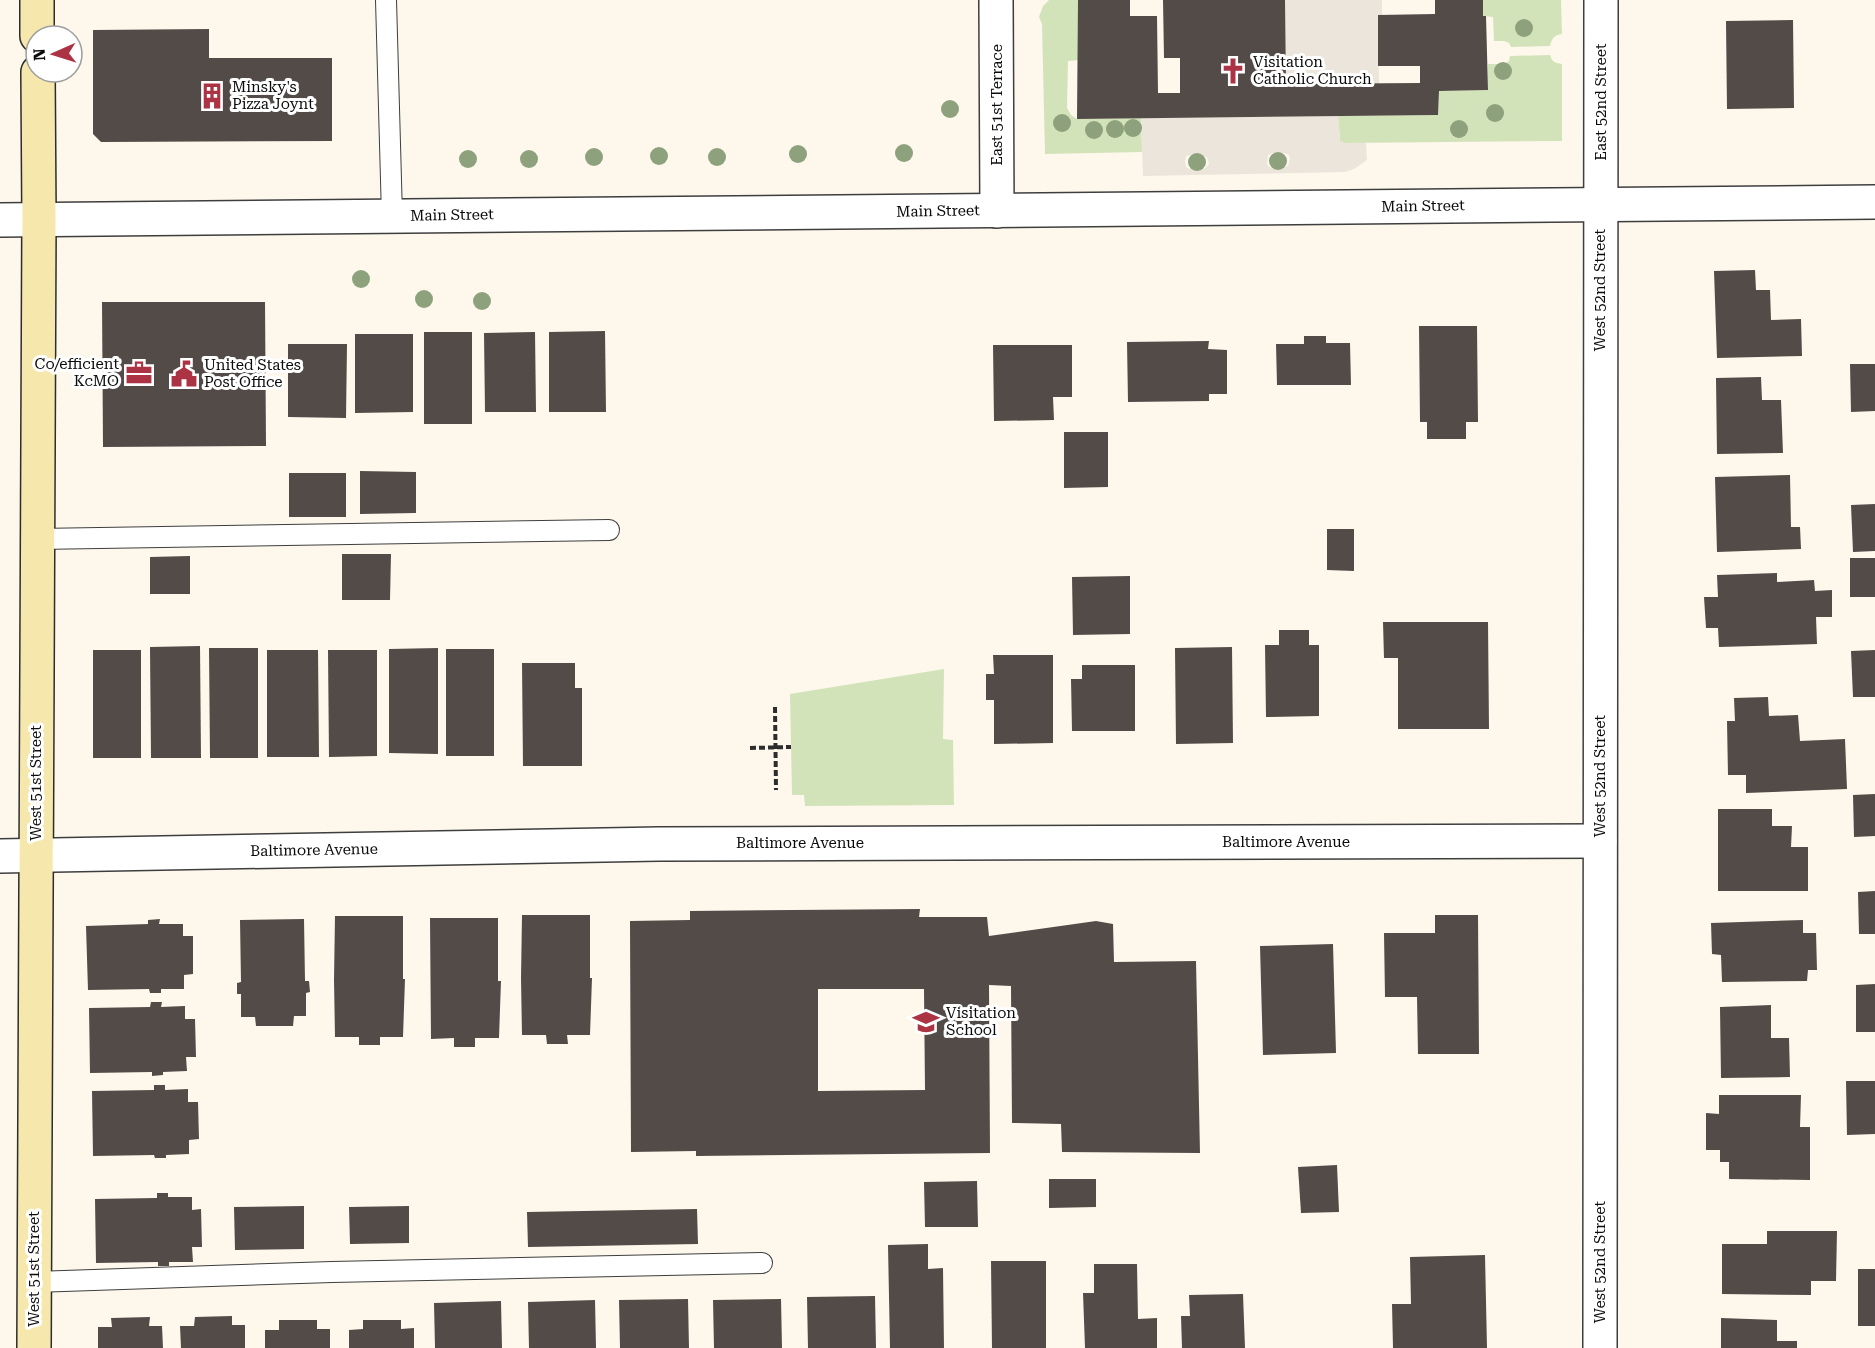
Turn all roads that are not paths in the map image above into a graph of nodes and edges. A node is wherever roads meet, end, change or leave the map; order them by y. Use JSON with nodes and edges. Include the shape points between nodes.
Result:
{"nodes":[{"id":1,"x":37,"y":0,"type":"edge"},
{"id":2,"x":386,"y":0,"type":"edge"},
{"id":3,"x":996,"y":0,"type":"edge"},
{"id":4,"x":1601,"y":0,"type":"edge"},
{"id":5,"x":37,"y":24,"type":"edge"},
{"id":6,"x":38,"y":84,"type":"edge"},
{"id":7,"x":1875,"y":202,"type":"edge"},
{"id":8,"x":1601,"y":204,"type":"junction"},
{"id":9,"x":997,"y":211,"type":"junction"},
{"id":10,"x":392,"y":216,"type":"junction"},
{"id":11,"x":39,"y":219,"type":"junction"},
{"id":12,"x":0,"y":220,"type":"edge"},
{"id":13,"x":609,"y":530,"type":"dead end"},
{"id":14,"x":38,"y":539,"type":"junction"},
{"id":15,"x":1600,"y":841,"type":"junction"},
{"id":16,"x":36,"y":854,"type":"junction"},
{"id":17,"x":0,"y":856,"type":"edge"},
{"id":18,"x":762,"y":1263,"type":"dead end"},
{"id":19,"x":34,"y":1282,"type":"junction"},
{"id":20,"x":34,"y":1348,"type":"edge"},
{"id":21,"x":1600,"y":1348,"type":"edge"}],
"edges":[{"from":1,"to":5,"type":"street"},
{"from":2,"to":10,"type":"lane"},
{"from":3,"to":9,"type":"street","name":"East 51st Terrace"},
{"from":4,"to":8,"type":"street","name":"East 52nd Street"},
{"from":6,"to":11,"type":"street","name":"West 51st Street"},
{"from":7,"to":8,"type":"street","name":"Main Street"},
{"from":8,"to":9,"type":"street","name":"Main Street"},
{"from":8,"to":15,"type":"street","name":"West 52nd Street"},
{"from":9,"to":10,"type":"street","name":"Main Street"},
{"from":10,"to":11,"type":"street","name":"Main Street"},
{"from":11,"to":12,"type":"street","name":"Main Street"},
{"from":11,"to":14,"type":"street","name":"West 51st Street"},
{"from":13,"to":14,"type":"lane"},
{"from":14,"to":16,"type":"street","name":"West 51st Street"},
{"from":15,"to":16,"type":"street","name":"Baltimore Avenue","via":[[671,844]]},
{"from":15,"to":21,"type":"street","name":"West 52nd Street"},
{"from":16,"to":17,"type":"street","name":"Baltimore Avenue"},
{"from":16,"to":19,"type":"street","name":"West 51st Street"},
{"from":18,"to":19,"type":"lane"},
{"from":19,"to":20,"type":"street","name":"West 51st Street"}]}
